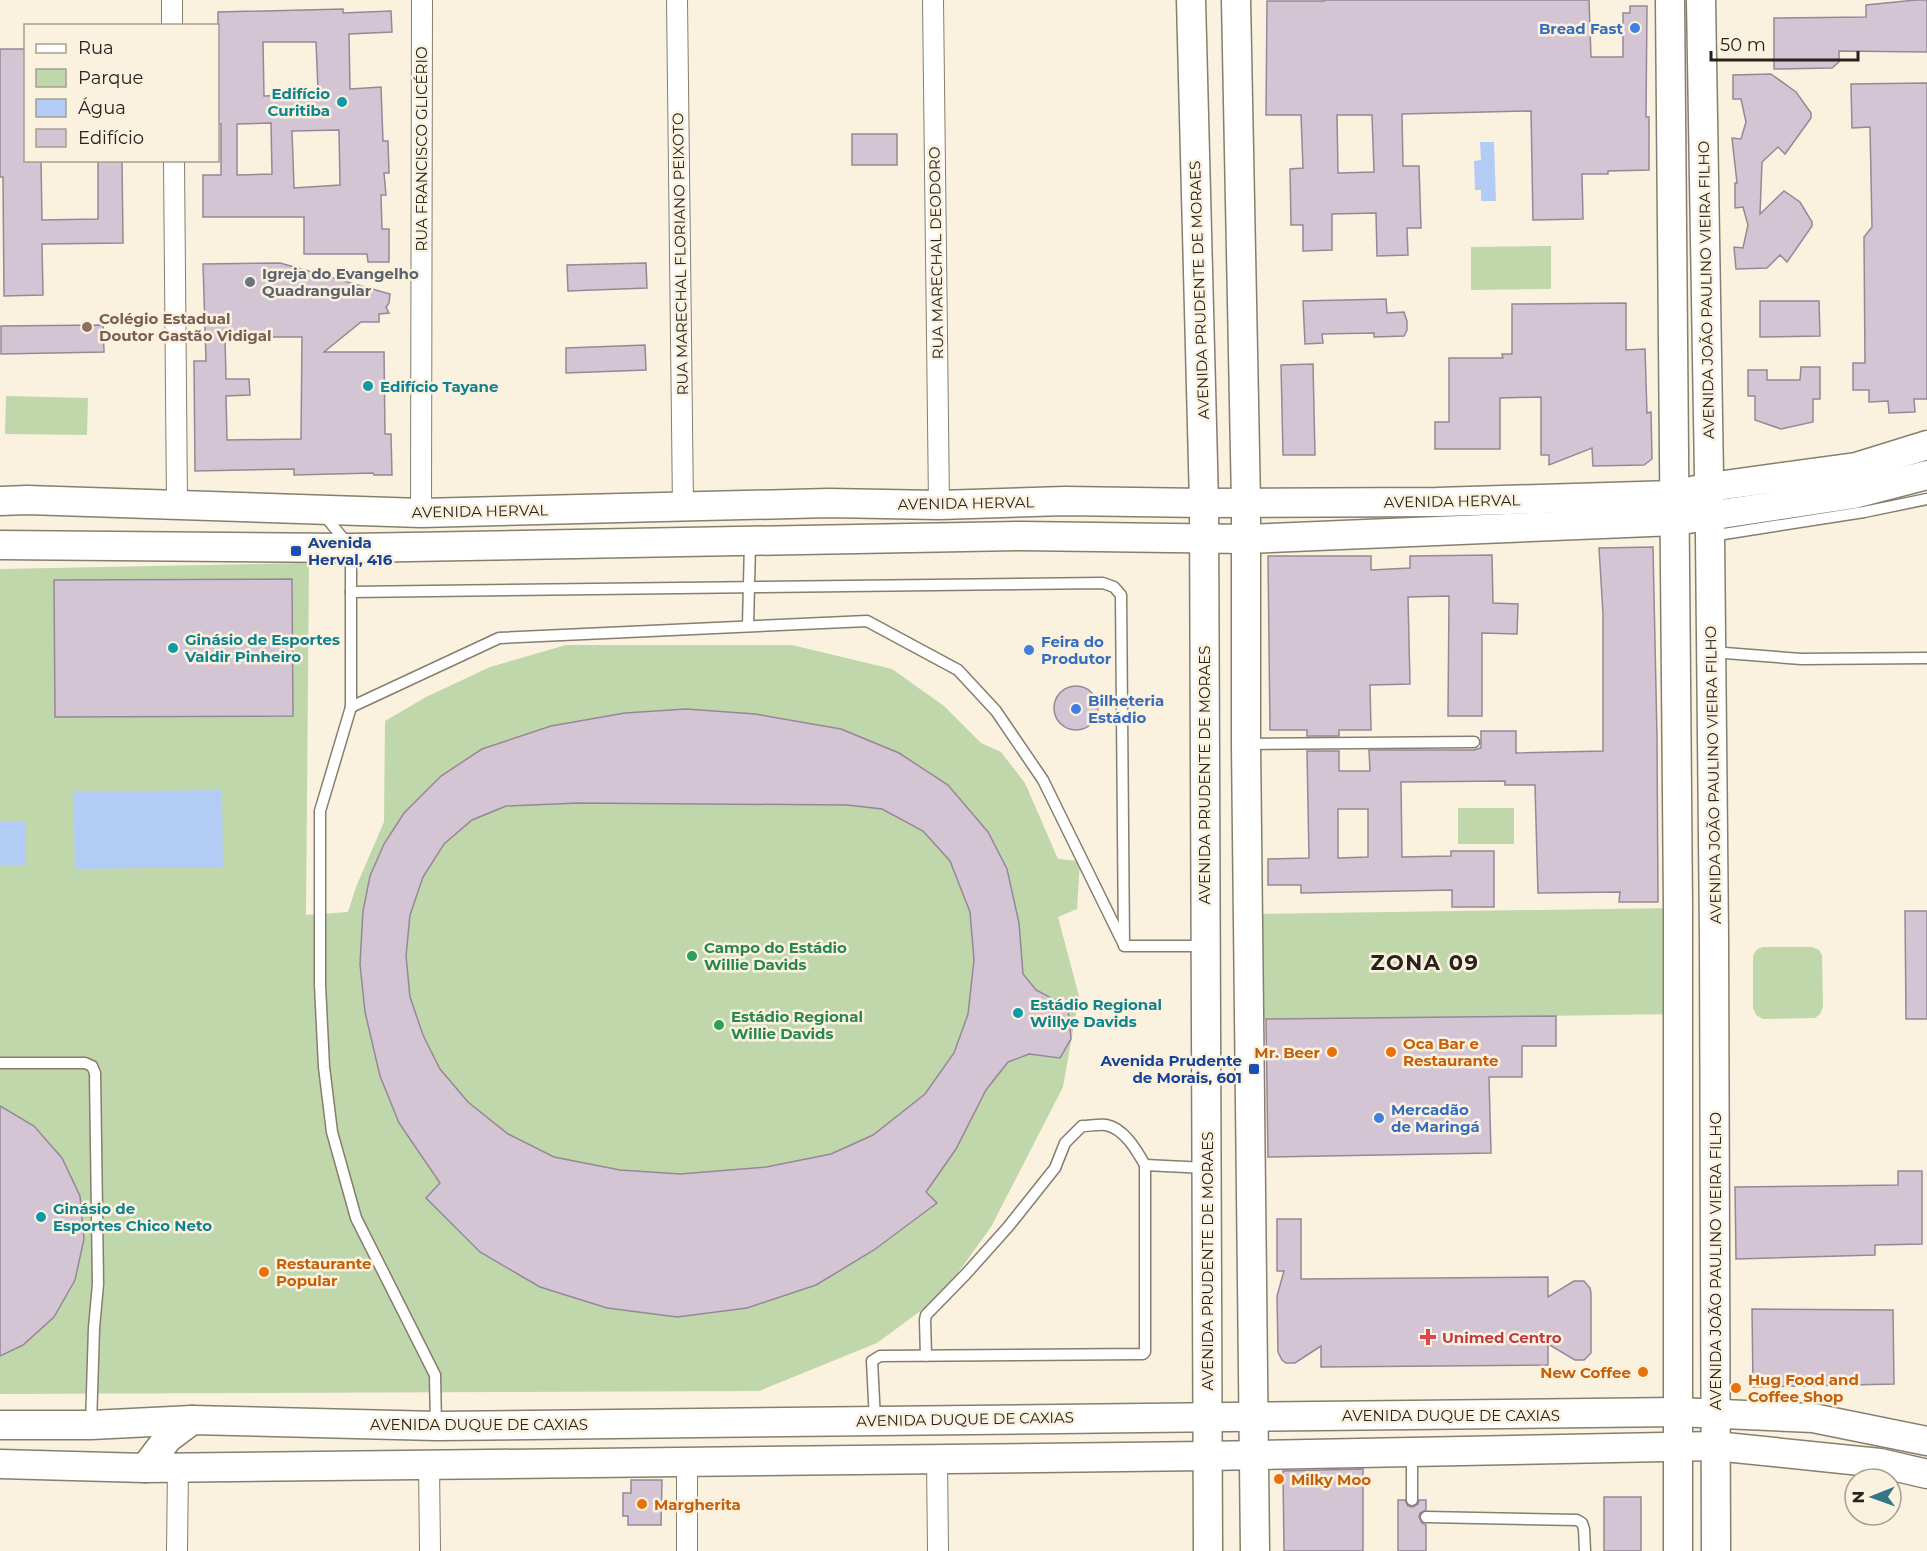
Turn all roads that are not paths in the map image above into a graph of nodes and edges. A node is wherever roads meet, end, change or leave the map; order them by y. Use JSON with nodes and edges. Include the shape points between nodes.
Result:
{"nodes":[{"id":1,"x":172,"y":0,"type":"edge"},
{"id":2,"x":422,"y":0,"type":"edge"},
{"id":3,"x":677,"y":0,"type":"edge"},
{"id":4,"x":933,"y":0,"type":"edge"},
{"id":5,"x":1191,"y":0,"type":"edge"},
{"id":6,"x":1236,"y":0,"type":"edge"},
{"id":7,"x":1670,"y":0,"type":"edge"},
{"id":8,"x":1701,"y":0,"type":"edge"},
{"id":9,"x":172,"y":24,"type":"edge"},
{"id":10,"x":174,"y":162,"type":"edge"},
{"id":11,"x":1927,"y":445,"type":"edge"},
{"id":12,"x":1877,"y":462,"type":"junction"},
{"id":13,"x":1927,"y":475,"type":"edge"},
{"id":14,"x":1710,"y":487,"type":"junction"},
{"id":15,"x":1854,"y":494,"type":"junction"},
{"id":16,"x":1927,"y":499,"type":"edge"},
{"id":17,"x":14,"y":501,"type":"edge"},
{"id":18,"x":1065,"y":501,"type":"junction"},
{"id":19,"x":1437,"y":502,"type":"junction"},
{"id":20,"x":829,"y":503,"type":"junction"},
{"id":21,"x":1204,"y":503,"type":"junction"},
{"id":22,"x":1246,"y":503,"type":"junction"},
{"id":23,"x":177,"y":505,"type":"junction"},
{"id":24,"x":939,"y":505,"type":"junction"},
{"id":25,"x":683,"y":507,"type":"junction"},
{"id":26,"x":633,"y":508,"type":"junction"},
{"id":27,"x":320,"y":510,"type":"junction"},
{"id":28,"x":421,"y":513,"type":"junction"},
{"id":29,"x":1694,"y":522,"type":"junction"},
{"id":30,"x":0,"y":527,"type":"edge"},
{"id":31,"x":1467,"y":531,"type":"junction"},
{"id":32,"x":1021,"y":536,"type":"junction"},
{"id":33,"x":1203,"y":537,"type":"junction"},
{"id":34,"x":879,"y":539,"type":"junction"},
{"id":35,"x":1246,"y":539,"type":"junction"},
{"id":36,"x":750,"y":541,"type":"junction"},
{"id":37,"x":601,"y":543,"type":"junction"},
{"id":38,"x":0,"y":545,"type":"edge"},
{"id":39,"x":351,"y":548,"type":"junction"},
{"id":40,"x":748,"y":587,"type":"junction"},
{"id":41,"x":351,"y":592,"type":"junction"},
{"id":42,"x":748,"y":626,"type":"junction"},
{"id":43,"x":1711,"y":652,"type":"junction"},
{"id":44,"x":1927,"y":658,"type":"edge"},
{"id":45,"x":351,"y":707,"type":"junction"},
{"id":46,"x":1474,"y":742,"type":"dead end"},
{"id":47,"x":1246,"y":744,"type":"junction"},
{"id":48,"x":1124,"y":946,"type":"junction"},
{"id":49,"x":1205,"y":946,"type":"junction"},
{"id":50,"x":0,"y":1063,"type":"edge"},
{"id":51,"x":1145,"y":1166,"type":"junction"},
{"id":52,"x":1206,"y":1168,"type":"junction"},
{"id":53,"x":926,"y":1356,"type":"junction"},
{"id":54,"x":1677,"y":1412,"type":"junction"},
{"id":55,"x":1715,"y":1413,"type":"junction"},
{"id":56,"x":1208,"y":1417,"type":"junction"},
{"id":57,"x":1254,"y":1417,"type":"junction"},
{"id":58,"x":1813,"y":1418,"type":"junction"},
{"id":59,"x":192,"y":1420,"type":"junction"},
{"id":60,"x":875,"y":1420,"type":"junction"},
{"id":61,"x":91,"y":1425,"type":"junction"},
{"id":62,"x":436,"y":1426,"type":"junction"},
{"id":63,"x":0,"y":1427,"type":"edge"},
{"id":64,"x":1927,"y":1441,"type":"edge"},
{"id":65,"x":1677,"y":1446,"type":"junction"},
{"id":66,"x":1715,"y":1446,"type":"junction"},
{"id":67,"x":1412,"y":1452,"type":"junction"},
{"id":68,"x":1254,"y":1455,"type":"junction"},
{"id":69,"x":1207,"y":1456,"type":"junction"},
{"id":70,"x":938,"y":1459,"type":"junction"},
{"id":71,"x":687,"y":1462,"type":"junction"},
{"id":72,"x":1880,"y":1463,"type":"junction"},
{"id":73,"x":0,"y":1464,"type":"edge"},
{"id":74,"x":41,"y":1464,"type":"junction"},
{"id":75,"x":429,"y":1465,"type":"junction"},
{"id":76,"x":178,"y":1467,"type":"junction"},
{"id":77,"x":145,"y":1468,"type":"junction"},
{"id":78,"x":1927,"y":1474,"type":"edge"},
{"id":79,"x":1412,"y":1500,"type":"dead end"},
{"id":80,"x":1426,"y":1517,"type":"dead end"},
{"id":81,"x":177,"y":1551,"type":"edge"},
{"id":82,"x":430,"y":1551,"type":"edge"},
{"id":83,"x":687,"y":1551,"type":"edge"},
{"id":84,"x":938,"y":1551,"type":"edge"},
{"id":85,"x":1208,"y":1551,"type":"edge"},
{"id":86,"x":1255,"y":1551,"type":"edge"},
{"id":87,"x":1585,"y":1551,"type":"edge"},
{"id":88,"x":1678,"y":1551,"type":"edge"},
{"id":89,"x":1716,"y":1551,"type":"edge"}],
"edges":[{"from":1,"to":9,"type":"street"},
{"from":2,"to":28,"type":"street","name":"RUA FRANCISCO GLICÉRIO"},
{"from":3,"to":25,"type":"street","name":"RUA MARECHAL FLORIANO PEIXOTO"},
{"from":4,"to":24,"type":"street","name":"RUA MARECHAL DEODORO"},
{"from":5,"to":21,"type":"main road","name":"AVENIDA PRUDENTE DE MORAES"},
{"from":6,"to":22,"type":"main road"},
{"from":7,"to":29,"type":"main road","name":"AVENIDA JOÃO PAULINO VIEIRA FILHO"},
{"from":8,"to":14,"type":"main road","name":"AVENIDA JOÃO PAULINO VIEIRA FILHO"},
{"from":10,"to":23,"type":"street"},
{"from":11,"to":12,"type":"main road","name":"AVENIDA HERVAL"},
{"from":12,"to":14,"type":"main road","name":"AVENIDA HERVAL"},
{"from":12,"to":15,"type":"main road"},
{"from":13,"to":15,"type":"main road","name":"AVENIDA HERVAL"},
{"from":14,"to":29,"type":"main road","name":"AVENIDA HERVAL"},
{"from":15,"to":29,"type":"main road","name":"AVENIDA HERVAL"},
{"from":16,"to":29,"type":"lane","via":[[1864,512]]},
{"from":17,"to":23,"type":"main road","name":"AVENIDA HERVAL"},
{"from":17,"to":30,"type":"main road"},
{"from":18,"to":21,"type":"main road","name":"AVENIDA HERVAL"},
{"from":18,"to":24,"type":"main road","name":"AVENIDA HERVAL"},
{"from":18,"to":32,"type":"main road"},
{"from":19,"to":22,"type":"main road","name":"AVENIDA HERVAL"},
{"from":19,"to":29,"type":"main road","name":"AVENIDA HERVAL"},
{"from":19,"to":31,"type":"main road"},
{"from":20,"to":24,"type":"main road","name":"AVENIDA HERVAL"},
{"from":20,"to":25,"type":"main road","name":"AVENIDA HERVAL"},
{"from":20,"to":34,"type":"main road"},
{"from":21,"to":22,"type":"main road","name":"AVENIDA HERVAL"},
{"from":21,"to":33,"type":"main road","name":"AVENIDA PRUDENTE DE MORAES"},
{"from":22,"to":35,"type":"main road"},
{"from":23,"to":27,"type":"main road","name":"AVENIDA HERVAL"},
{"from":25,"to":26,"type":"main road","name":"AVENIDA HERVAL"},
{"from":26,"to":28,"type":"main road","name":"AVENIDA HERVAL"},
{"from":26,"to":37,"type":"main road"},
{"from":27,"to":28,"type":"main road","name":"AVENIDA HERVAL"},
{"from":27,"to":39,"type":"lane"},
{"from":29,"to":31,"type":"main road","name":"AVENIDA HERVAL"},
{"from":29,"to":43,"type":"main road","name":"AVENIDA JOÃO PAULINO VIEIRA FILHO"},
{"from":29,"to":54,"type":"main road","name":"AVENIDA JOÃO PAULINO VIEIRA FILHO","via":[[1678,908]]},
{"from":31,"to":35,"type":"main road","name":"AVENIDA HERVAL"},
{"from":32,"to":33,"type":"main road","name":"AVENIDA HERVAL"},
{"from":32,"to":34,"type":"main road","name":"AVENIDA HERVAL"},
{"from":33,"to":35,"type":"main road","name":"AVENIDA HERVAL"},
{"from":33,"to":49,"type":"main road","name":"AVENIDA PRUDENTE DE MORAES"},
{"from":34,"to":36,"type":"main road","name":"AVENIDA HERVAL"},
{"from":35,"to":47,"type":"main road"},
{"from":36,"to":37,"type":"main road","name":"AVENIDA HERVAL"},
{"from":36,"to":40,"type":"lane"},
{"from":37,"to":39,"type":"main road","name":"AVENIDA HERVAL"},
{"from":38,"to":39,"type":"main road","name":"AVENIDA HERVAL"},
{"from":39,"to":41,"type":"lane"},
{"from":40,"to":41,"type":"lane"},
{"from":40,"to":42,"type":"lane"},
{"from":40,"to":48,"type":"lane","via":[[1103,583],[1114,587],[1121,595]]},
{"from":41,"to":45,"type":"lane"},
{"from":42,"to":45,"type":"lane","via":[[498,638]]},
{"from":42,"to":48,"type":"lane","via":[[867,621],[958,670],[996,711],[1042,780]]},
{"from":43,"to":44,"type":"lane","via":[[1801,659]]},
{"from":43,"to":55,"type":"main road","name":"AVENIDA JOÃO PAULINO VIEIRA FILHO"},
{"from":45,"to":62,"type":"lane","via":[[320,811],[324,1067],[332,1132],[356,1218],[435,1375]]},
{"from":46,"to":47,"type":"lane"},
{"from":47,"to":57,"type":"main road"},
{"from":48,"to":49,"type":"lane"},
{"from":49,"to":52,"type":"main road","name":"AVENIDA PRUDENTE DE MORAES"},
{"from":50,"to":61,"type":"lane","via":[[85,1063],[95,1072],[98,1284]]},
{"from":51,"to":52,"type":"lane"},
{"from":51,"to":53,"type":"lane","via":[[1123,1134],[1107,1125],[1082,1126],[1065,1143],[1055,1168],[1008,1227],[929,1311],[925,1320]]},
{"from":51,"to":53,"type":"lane","via":[[1145,1352]]},
{"from":52,"to":56,"type":"main road","name":"AVENIDA PRUDENTE DE MORAES"},
{"from":53,"to":60,"type":"lane","via":[[880,1356],[872,1361]]},
{"from":54,"to":55,"type":"main road","name":"AVENIDA DUQUE DE CAXIAS"},
{"from":54,"to":57,"type":"main road","name":"AVENIDA DUQUE DE CAXIAS"},
{"from":54,"to":65,"type":"main road","name":"AVENIDA JOÃO PAULINO VIEIRA FILHO"},
{"from":55,"to":58,"type":"main road","name":"AVENIDA DUQUE DE CAXIAS"},
{"from":55,"to":66,"type":"main road","name":"AVENIDA JOÃO PAULINO VIEIRA FILHO"},
{"from":56,"to":57,"type":"main road","name":"AVENIDA DUQUE DE CAXIAS"},
{"from":56,"to":60,"type":"main road","name":"AVENIDA DUQUE DE CAXIAS"},
{"from":56,"to":69,"type":"main road","name":"AVENIDA PRUDENTE DE MORAES"},
{"from":57,"to":68,"type":"main road"},
{"from":58,"to":64,"type":"main road","name":"AVENIDA DUQUE DE CAXIAS"},
{"from":58,"to":72,"type":"main road"},
{"from":59,"to":61,"type":"main road","name":"AVENIDA DUQUE DE CAXIAS"},
{"from":59,"to":62,"type":"main road","name":"AVENIDA DUQUE DE CAXIAS"},
{"from":59,"to":77,"type":"main road","via":[[168,1437]]},
{"from":60,"to":62,"type":"main road","name":"AVENIDA DUQUE DE CAXIAS"},
{"from":61,"to":63,"type":"main road","name":"AVENIDA DUQUE DE CAXIAS"},
{"from":63,"to":74,"type":"main road"},
{"from":65,"to":66,"type":"main road"},
{"from":65,"to":67,"type":"main road"},
{"from":65,"to":88,"type":"main road","name":"AVENIDA JOÃO PAULINO VIEIRA FILHO"},
{"from":66,"to":72,"type":"main road"},
{"from":66,"to":89,"type":"main road","name":"AVENIDA JOÃO PAULINO VIEIRA FILHO"},
{"from":67,"to":68,"type":"main road"},
{"from":67,"to":79,"type":"lane"},
{"from":68,"to":69,"type":"main road"},
{"from":68,"to":86,"type":"main road"},
{"from":69,"to":70,"type":"main road"},
{"from":69,"to":85,"type":"main road","name":"AVENIDA PRUDENTE DE MORAES"},
{"from":70,"to":71,"type":"main road"},
{"from":70,"to":84,"type":"street"},
{"from":71,"to":75,"type":"main road"},
{"from":71,"to":83,"type":"street"},
{"from":72,"to":78,"type":"main road"},
{"from":73,"to":74,"type":"main road"},
{"from":74,"to":77,"type":"main road"},
{"from":75,"to":76,"type":"main road"},
{"from":75,"to":82,"type":"street"},
{"from":76,"to":77,"type":"main road"},
{"from":76,"to":81,"type":"street"},
{"from":80,"to":87,"type":"lane","via":[[1577,1520],[1584,1528]]}]}
